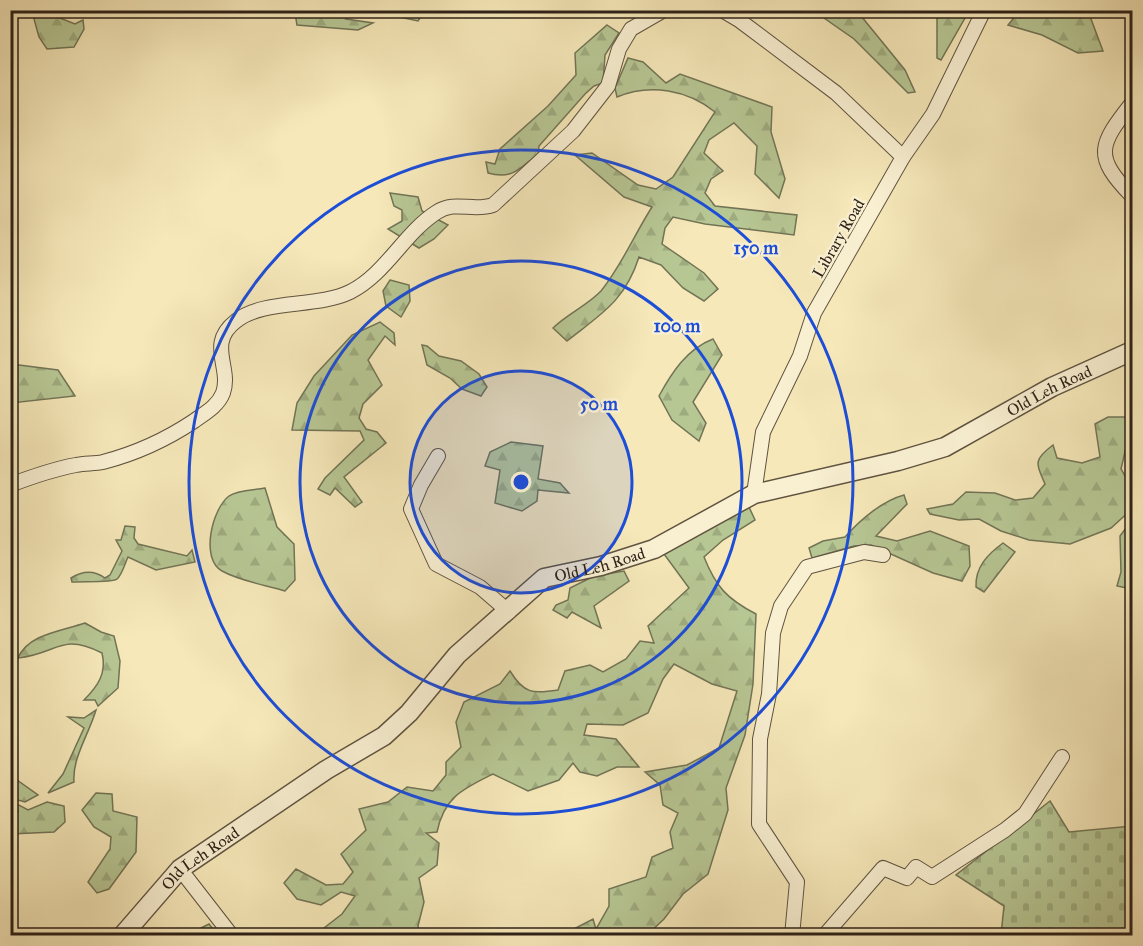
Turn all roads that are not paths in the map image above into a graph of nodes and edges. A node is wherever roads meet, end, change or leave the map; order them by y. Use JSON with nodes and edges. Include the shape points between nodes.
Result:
{"nodes":[{"id":1,"x":664,"y":10,"type":"edge"},
{"id":2,"x":722,"y":10,"type":"edge"},
{"id":3,"x":984,"y":10,"type":"edge"},
{"id":4,"x":1132,"y":103,"type":"edge"},
{"id":5,"x":903,"y":157,"type":"junction"},
{"id":6,"x":1132,"y":196,"type":"edge"},
{"id":7,"x":1132,"y":351,"type":"edge"},
{"id":8,"x":438,"y":456,"type":"dead end"},
{"id":9,"x":10,"y":485,"type":"edge"},
{"id":10,"x":754,"y":494,"type":"junction"},
{"id":11,"x":884,"y":555,"type":"dead end"},
{"id":12,"x":509,"y":612,"type":"junction"},
{"id":13,"x":1062,"y":757,"type":"dead end"},
{"id":14,"x":180,"y":869,"type":"junction"},
{"id":15,"x":122,"y":936,"type":"edge"},
{"id":16,"x":232,"y":936,"type":"edge"},
{"id":17,"x":792,"y":936,"type":"edge"},
{"id":18,"x":824,"y":936,"type":"edge"}],
"edges":[{"from":1,"to":9,"type":"street","via":[[631,29],[619,48],[608,86],[580,122],[494,205],[479,210],[454,205],[438,211],[377,272],[350,292],[309,304],[258,311],[236,320],[220,346],[223,392],[214,406],[167,437],[120,457],[77,464]]},
{"from":2,"to":5,"type":"street","via":[[836,93]]},
{"from":3,"to":5,"type":"street","name":"Library Road","via":[[933,114]]},
{"from":4,"to":6,"type":"street","via":[[1107,139],[1104,155],[1111,174]]},
{"from":5,"to":10,"type":"street","name":"Library Road","via":[[814,313],[800,356],[763,432]]},
{"from":7,"to":10,"type":"street","name":"Old Leh Road","via":[[1052,387],[945,447]]},
{"from":8,"to":12,"type":"street","via":[[411,509],[421,532],[436,564],[480,587]]},
{"from":10,"to":12,"type":"street","name":"Old Leh Road","via":[[654,549],[544,578]]},
{"from":11,"to":17,"type":"street","via":[[864,552],[807,567],[781,606],[774,633],[769,694],[760,739],[759,824],[797,882]]},
{"from":12,"to":14,"type":"street","name":"Old Leh Road","via":[[458,655],[384,736],[326,770]]},
{"from":13,"to":18,"type":"street","via":[[1025,814],[1005,830],[932,877],[916,867],[907,878],[883,868]]},
{"from":14,"to":15,"type":"street","name":"Old Leh Road"},
{"from":14,"to":16,"type":"street"}]}
